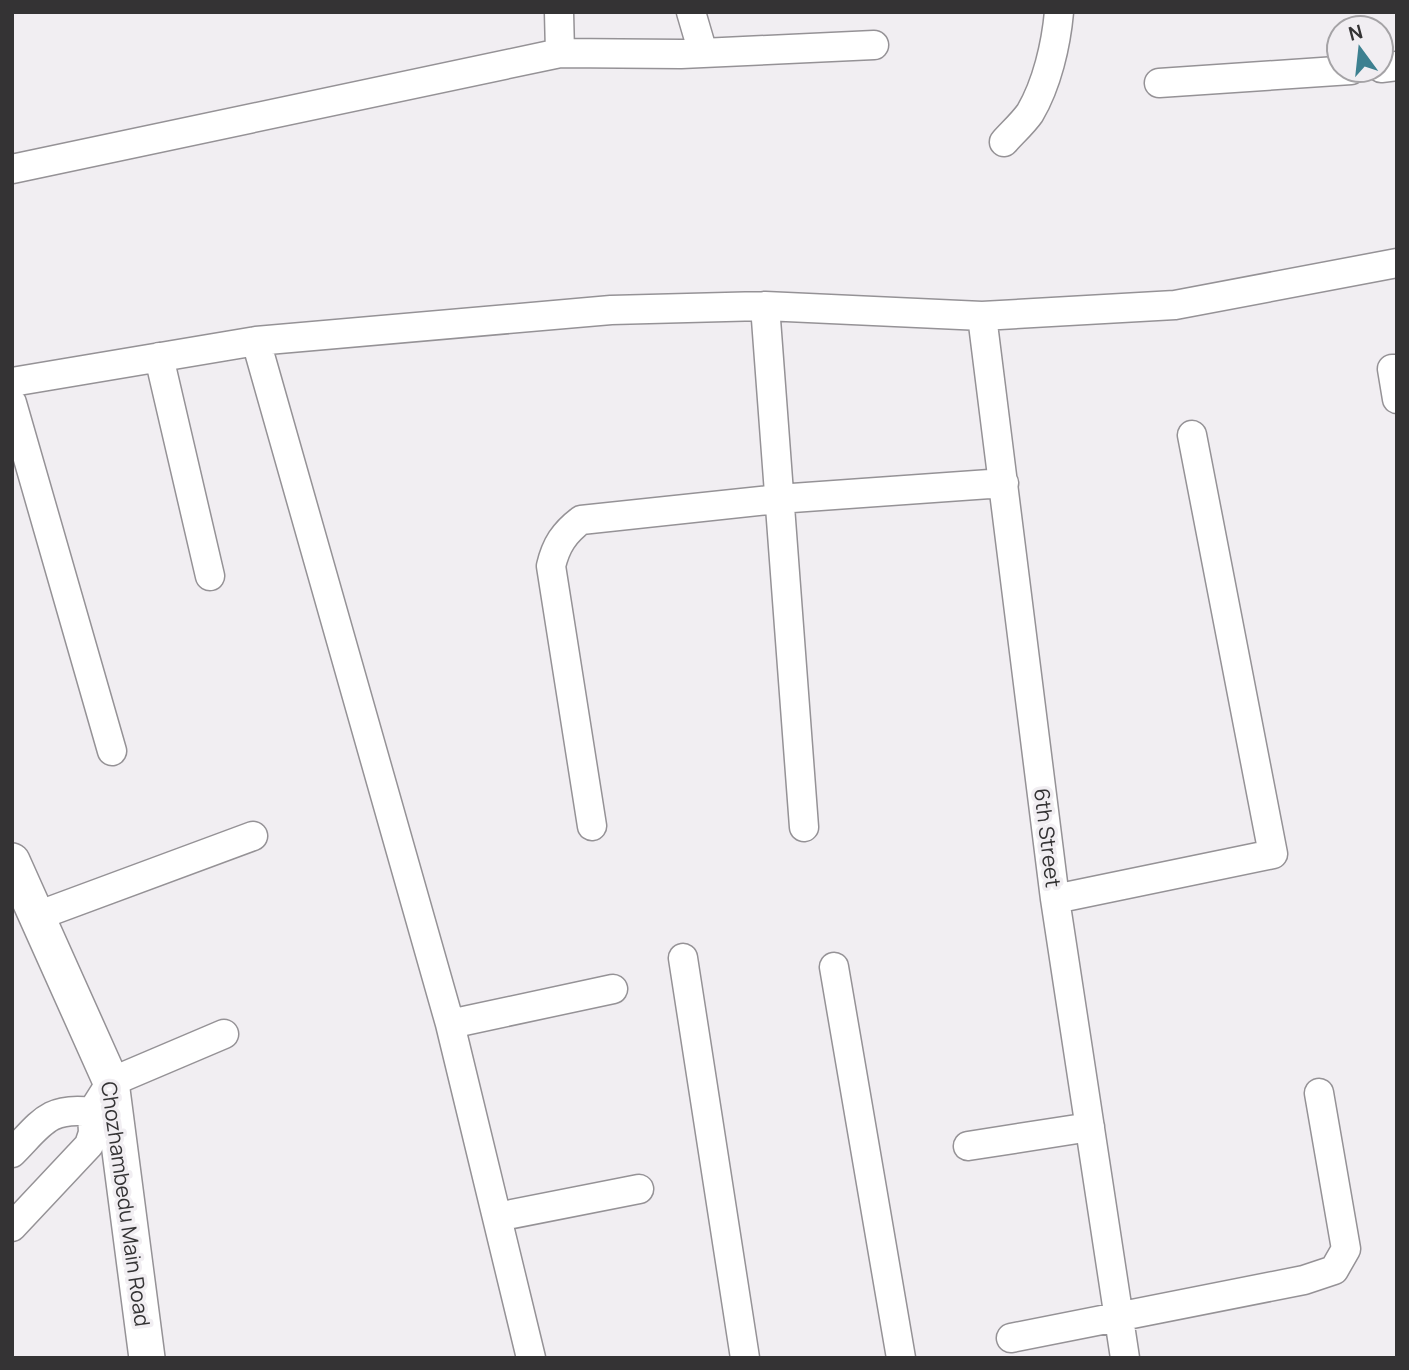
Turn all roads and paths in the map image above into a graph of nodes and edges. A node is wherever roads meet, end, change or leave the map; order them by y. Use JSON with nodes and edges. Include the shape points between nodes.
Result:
{"nodes":[{"id":1,"x":559,"y":12,"type":"edge"},
{"id":2,"x":691,"y":12,"type":"edge"},
{"id":3,"x":1059,"y":12,"type":"edge"},
{"id":4,"x":874,"y":45,"type":"dead end"},
{"id":5,"x":560,"y":53,"type":"junction"},
{"id":6,"x":703,"y":53,"type":"junction"},
{"id":7,"x":1325,"y":72,"type":"edge"},
{"id":8,"x":1159,"y":83,"type":"dead end"},
{"id":9,"x":1004,"y":142,"type":"dead end"},
{"id":10,"x":12,"y":169,"type":"edge"},
{"id":11,"x":1397,"y":263,"type":"edge"},
{"id":12,"x":765,"y":306,"type":"junction"},
{"id":13,"x":982,"y":316,"type":"junction"},
{"id":14,"x":256,"y":341,"type":"junction"},
{"id":15,"x":159,"y":357,"type":"junction"},
{"id":16,"x":1397,"y":369,"type":"edge"},
{"id":17,"x":12,"y":382,"type":"edge"},
{"id":18,"x":1397,"y":399,"type":"edge"},
{"id":19,"x":12,"y":403,"type":"edge"},
{"id":20,"x":1192,"y":435,"type":"dead end"},
{"id":21,"x":1003,"y":483,"type":"junction"},
{"id":22,"x":778,"y":499,"type":"junction"},
{"id":23,"x":210,"y":576,"type":"dead end"},
{"id":24,"x":112,"y":751,"type":"dead end"},
{"id":25,"x":592,"y":826,"type":"dead end"},
{"id":26,"x":804,"y":827,"type":"dead end"},
{"id":27,"x":253,"y":836,"type":"dead end"},
{"id":28,"x":12,"y":861,"type":"edge"},
{"id":29,"x":1055,"y":899,"type":"junction"},
{"id":30,"x":37,"y":916,"type":"junction"},
{"id":31,"x":683,"y":958,"type":"dead end"},
{"id":32,"x":834,"y":967,"type":"dead end"},
{"id":33,"x":613,"y":989,"type":"dead end"},
{"id":34,"x":450,"y":1024,"type":"junction"},
{"id":35,"x":224,"y":1034,"type":"dead end"},
{"id":36,"x":111,"y":1082,"type":"junction"},
{"id":37,"x":1319,"y":1094,"type":"dead end"},
{"id":38,"x":92,"y":1112,"type":"junction"},
{"id":39,"x":1090,"y":1127,"type":"junction"},
{"id":40,"x":968,"y":1146,"type":"dead end"},
{"id":41,"x":12,"y":1153,"type":"edge"},
{"id":42,"x":639,"y":1189,"type":"dead end"},
{"id":43,"x":497,"y":1217,"type":"junction"},
{"id":44,"x":12,"y":1227,"type":"edge"},
{"id":45,"x":1119,"y":1318,"type":"junction"},
{"id":46,"x":1011,"y":1338,"type":"dead end"},
{"id":47,"x":147,"y":1358,"type":"edge"},
{"id":48,"x":531,"y":1358,"type":"edge"},
{"id":49,"x":745,"y":1358,"type":"edge"},
{"id":50,"x":901,"y":1358,"type":"edge"},
{"id":51,"x":1125,"y":1358,"type":"edge"}],
"edges":[{"from":1,"to":5,"type":"street"},
{"from":2,"to":6,"type":"street"},
{"from":3,"to":9,"type":"street","via":[[1056,38],[1030,113]]},
{"from":4,"to":6,"type":"street"},
{"from":5,"to":6,"type":"street"},
{"from":5,"to":10,"type":"street"},
{"from":7,"to":8,"type":"street"},
{"from":11,"to":13,"type":"street","via":[[1175,305]]},
{"from":12,"to":13,"type":"street"},
{"from":12,"to":14,"type":"street","via":[[611,310]]},
{"from":12,"to":22,"type":"street"},
{"from":13,"to":21,"type":"street","name":"6th Street"},
{"from":14,"to":15,"type":"street"},
{"from":14,"to":34,"type":"street"},
{"from":15,"to":17,"type":"street"},
{"from":15,"to":23,"type":"street"},
{"from":16,"to":18,"type":"street","via":[[1392,369]]},
{"from":19,"to":24,"type":"street"},
{"from":20,"to":29,"type":"street","via":[[1273,854]]},
{"from":21,"to":22,"type":"street"},
{"from":21,"to":29,"type":"street","name":"6th Street"},
{"from":22,"to":25,"type":"street","via":[[581,520],[555,548],[551,566]]},
{"from":22,"to":26,"type":"street"},
{"from":27,"to":30,"type":"street"},
{"from":28,"to":30,"type":"street","name":"Chozhambedu Main Road"},
{"from":29,"to":39,"type":"street","name":"6th Street"},
{"from":30,"to":36,"type":"street","name":"Chozhambedu Main Road"},
{"from":31,"to":49,"type":"street"},
{"from":32,"to":50,"type":"street"},
{"from":33,"to":34,"type":"street"},
{"from":34,"to":43,"type":"street"},
{"from":35,"to":36,"type":"street"},
{"from":36,"to":38,"type":"street"},
{"from":36,"to":47,"type":"street","name":"Chozhambedu Main Road"},
{"from":37,"to":45,"type":"street","via":[[1346,1249],[1334,1270]]},
{"from":38,"to":41,"type":"street","via":[[70,1109],[51,1115]]},
{"from":38,"to":44,"type":"street","via":[[89,1145]]},
{"from":39,"to":40,"type":"street"},
{"from":39,"to":45,"type":"street","name":"6th Street"},
{"from":42,"to":43,"type":"street"},
{"from":43,"to":48,"type":"street"},
{"from":45,"to":46,"type":"street"},
{"from":45,"to":51,"type":"street","name":"6th Street"}]}
